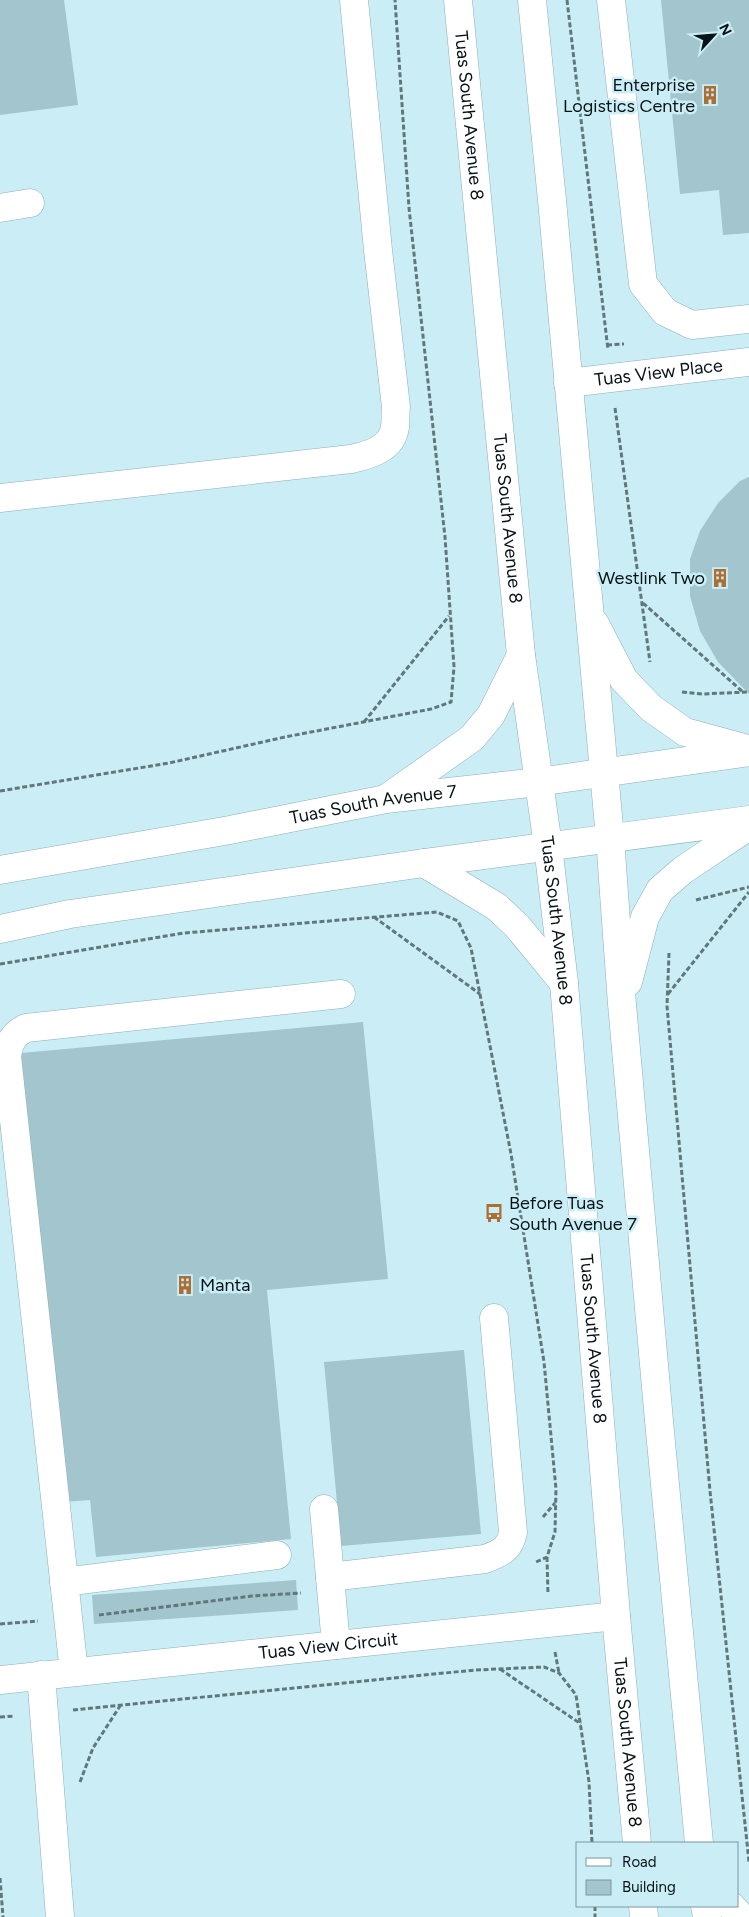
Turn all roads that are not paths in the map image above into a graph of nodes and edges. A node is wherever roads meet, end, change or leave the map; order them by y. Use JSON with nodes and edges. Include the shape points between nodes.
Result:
{"nodes":[{"id":1,"x":354,"y":0,"type":"edge"},
{"id":2,"x":458,"y":0,"type":"edge"},
{"id":3,"x":532,"y":0,"type":"edge"},
{"id":4,"x":611,"y":0,"type":"edge"},
{"id":5,"x":30,"y":203,"type":"dead end"},
{"id":6,"x":0,"y":208,"type":"edge"},
{"id":7,"x":749,"y":319,"type":"edge"},
{"id":8,"x":749,"y":362,"type":"edge"},
{"id":9,"x":568,"y":383,"type":"junction"},
{"id":10,"x":0,"y":498,"type":"edge"},
{"id":11,"x":588,"y":611,"type":"junction"},
{"id":12,"x":521,"y":655,"type":"junction"},
{"id":13,"x":749,"y":750,"type":"edge"},
{"id":14,"x":603,"y":772,"type":"junction"},
{"id":15,"x":538,"y":782,"type":"junction"},
{"id":16,"x":386,"y":799,"type":"junction"},
{"id":17,"x":749,"y":820,"type":"edge"},
{"id":18,"x":749,"y":826,"type":"edge"},
{"id":19,"x":610,"y":838,"type":"junction"},
{"id":20,"x":548,"y":846,"type":"junction"},
{"id":21,"x":424,"y":863,"type":"junction"},
{"id":22,"x":0,"y":870,"type":"edge"},
{"id":23,"x":0,"y":929,"type":"edge"},
{"id":24,"x":564,"y":983,"type":"junction"},
{"id":25,"x":341,"y":994,"type":"dead end"},
{"id":26,"x":622,"y":1004,"type":"junction"},
{"id":27,"x":494,"y":1318,"type":"dead end"},
{"id":28,"x":324,"y":1509,"type":"dead end"},
{"id":29,"x":277,"y":1555,"type":"dead end"},
{"id":30,"x":64,"y":1582,"type":"junction"},
{"id":31,"x":330,"y":1584,"type":"junction"},
{"id":32,"x":616,"y":1616,"type":"junction"},
{"id":33,"x":336,"y":1645,"type":"junction"},
{"id":34,"x":74,"y":1672,"type":"junction"},
{"id":35,"x":41,"y":1675,"type":"junction"},
{"id":36,"x":0,"y":1680,"type":"edge"},
{"id":37,"x":637,"y":1842,"type":"edge"},
{"id":38,"x":700,"y":1842,"type":"edge"},
{"id":39,"x":732,"y":1907,"type":"edge"},
{"id":40,"x":60,"y":1917,"type":"edge"},
{"id":41,"x":741,"y":1917,"type":"edge"}],
"edges":[{"from":1,"to":10,"type":"street","via":[[396,407],[395,428],[386,444],[372,455],[351,459]]},
{"from":2,"to":12,"type":"street","name":"Tuas South Avenue 8"},
{"from":3,"to":9,"type":"street"},
{"from":4,"to":7,"type":"street","via":[[643,284],[665,312],[692,325]]},
{"from":5,"to":6,"type":"street"},
{"from":8,"to":9,"type":"street","name":"Tuas View Place"},
{"from":9,"to":11,"type":"street"},
{"from":11,"to":13,"type":"street","via":[[624,680],[651,708],[685,732]]},
{"from":11,"to":14,"type":"street"},
{"from":12,"to":15,"type":"street","name":"Tuas South Avenue 8"},
{"from":12,"to":16,"type":"street","via":[[491,715],[472,738]]},
{"from":13,"to":14,"type":"street","name":"Tuas South Avenue 7"},
{"from":14,"to":15,"type":"street","name":"Tuas South Avenue 7"},
{"from":14,"to":19,"type":"street"},
{"from":15,"to":16,"type":"street","name":"Tuas South Avenue 7"},
{"from":15,"to":20,"type":"street","name":"Tuas South Avenue 8"},
{"from":16,"to":22,"type":"street","name":"Tuas South Avenue 7"},
{"from":17,"to":19,"type":"street"},
{"from":18,"to":26,"type":"street","via":[[683,870],[660,890],[645,917]]},
{"from":19,"to":20,"type":"street"},
{"from":19,"to":26,"type":"street"},
{"from":20,"to":21,"type":"street"},
{"from":20,"to":24,"type":"street","name":"Tuas South Avenue 8"},
{"from":21,"to":23,"type":"street","via":[[70,914]]},
{"from":21,"to":24,"type":"street","via":[[497,907]]},
{"from":24,"to":32,"type":"street","name":"Tuas South Avenue 8"},
{"from":25,"to":30,"type":"street","via":[[26,1028],[17,1032],[11,1041],[7,1056]]},
{"from":26,"to":38,"type":"street"},
{"from":27,"to":31,"type":"street","via":[[512,1541],[507,1549],[485,1559]]},
{"from":28,"to":31,"type":"street"},
{"from":29,"to":30,"type":"street"},
{"from":30,"to":34,"type":"street"},
{"from":31,"to":33,"type":"street"},
{"from":32,"to":33,"type":"street","name":"Tuas View Circuit"},
{"from":32,"to":37,"type":"street","name":"Tuas South Avenue 8"},
{"from":33,"to":34,"type":"street","name":"Tuas View Circuit"},
{"from":34,"to":35,"type":"street","name":"Tuas View Circuit"},
{"from":35,"to":36,"type":"street","name":"Tuas View Circuit"},
{"from":35,"to":40,"type":"street"},
{"from":39,"to":41,"type":"street"}]}
